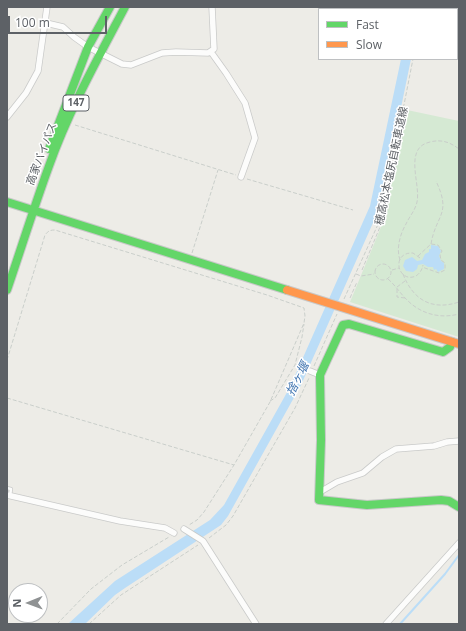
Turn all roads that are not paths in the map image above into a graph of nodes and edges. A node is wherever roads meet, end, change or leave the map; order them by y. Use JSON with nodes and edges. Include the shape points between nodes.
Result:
{"nodes":[{"id":1,"x":47,"y":7,"type":"edge"},
{"id":2,"x":110,"y":7,"type":"edge"},
{"id":3,"x":125,"y":7,"type":"edge"},
{"id":4,"x":212,"y":7,"type":"edge"},
{"id":5,"x":46,"y":23,"type":"junction"},
{"id":6,"x":88,"y":47,"type":"junction"},
{"id":7,"x":211,"y":52,"type":"junction"},
{"id":8,"x":100,"y":54,"type":"junction"},
{"id":9,"x":7,"y":117,"type":"edge"},
{"id":10,"x":241,"y":177,"type":"road end"},
{"id":11,"x":7,"y":202,"type":"edge"},
{"id":12,"x":35,"y":207,"type":"junction"},
{"id":13,"x":7,"y":290,"type":"edge"},
{"id":14,"x":456,"y":343,"type":"edge"},
{"id":15,"x":310,"y":374,"type":"road end"},
{"id":16,"x":320,"y":375,"type":"junction"},
{"id":17,"x":459,"y":441,"type":"edge"},
{"id":18,"x":7,"y":488,"type":"edge"},
{"id":19,"x":320,"y":492,"type":"junction"},
{"id":20,"x":9,"y":496,"type":"edge"},
{"id":21,"x":459,"y":507,"type":"edge"},
{"id":22,"x":186,"y":530,"type":"road end"},
{"id":23,"x":174,"y":533,"type":"road end"},
{"id":24,"x":459,"y":543,"type":"edge"},
{"id":25,"x":256,"y":624,"type":"edge"},
{"id":26,"x":386,"y":624,"type":"edge"}],
"edges":[{"from":1,"to":5,"type":"street"},
{"from":2,"to":6,"type":"main road","name":"高家バイパス","number":"147"},
{"from":3,"to":8,"type":"main road","name":"高家バイパス","number":"147"},
{"from":4,"to":7,"type":"street","via":[[214,49]]},
{"from":5,"to":6,"type":"street","via":[[63,27]]},
{"from":5,"to":9,"type":"street","via":[[38,72],[26,93]]},
{"from":6,"to":8,"type":"street"},
{"from":6,"to":12,"type":"main road","name":"高家バイパス","number":"147","via":[[50,143]]},
{"from":7,"to":8,"type":"street","via":[[162,53],[131,65],[122,64]]},
{"from":7,"to":10,"type":"street","via":[[245,103],[254,138]]},
{"from":8,"to":12,"type":"main road","name":"高家バイパス","number":"147","via":[[66,122]]},
{"from":11,"to":12,"type":"main road"},
{"from":12,"to":13,"type":"main road","name":"高家バイパス","number":"147"},
{"from":12,"to":14,"type":"main road","via":[[190,260]]},
{"from":14,"to":16,"type":"main road","via":[[443,352],[344,324]]},
{"from":15,"to":16,"type":"street"},
{"from":16,"to":19,"type":"main road"},
{"from":17,"to":19,"type":"street","via":[[396,449],[364,473],[337,482]]},
{"from":18,"to":20,"type":"lane","via":[[12,489]]},
{"from":19,"to":21,"type":"main road","via":[[319,500],[352,504],[449,500]]},
{"from":20,"to":23,"type":"street","via":[[120,521],[166,528]]},
{"from":22,"to":25,"type":"street","via":[[200,541]]},
{"from":24,"to":26,"type":"street"}]}
